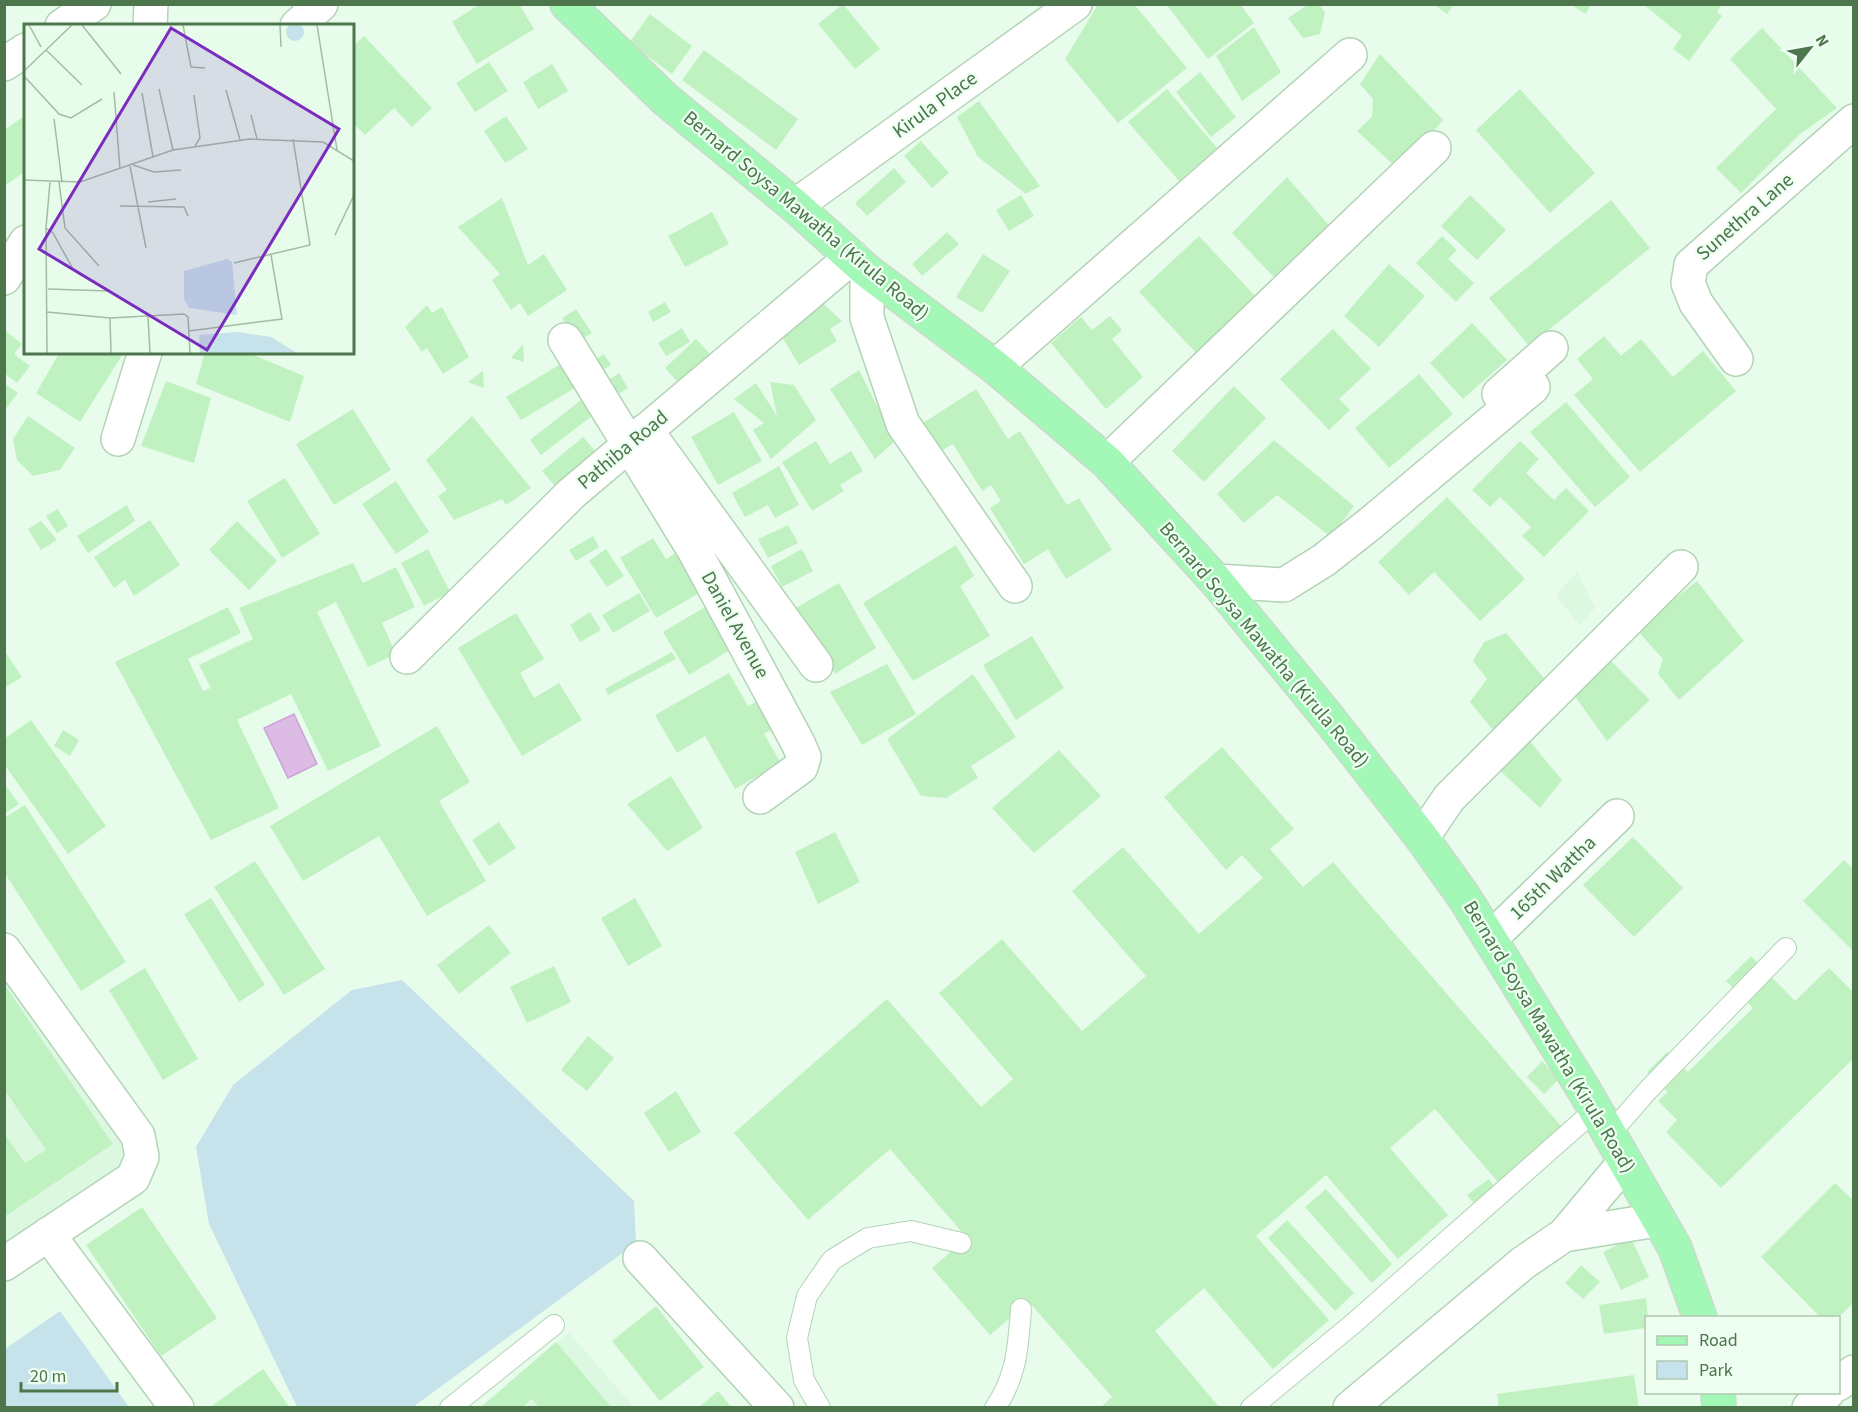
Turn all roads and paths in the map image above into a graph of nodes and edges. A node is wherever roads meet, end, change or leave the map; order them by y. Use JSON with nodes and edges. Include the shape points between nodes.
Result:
{"nodes":[{"id":1,"x":94,"y":4,"type":"edge"},
{"id":2,"x":151,"y":4,"type":"edge"},
{"id":3,"x":321,"y":4,"type":"edge"},
{"id":4,"x":567,"y":4,"type":"edge"},
{"id":5,"x":1075,"y":4,"type":"edge"},
{"id":6,"x":65,"y":24,"type":"edge"},
{"id":7,"x":150,"y":24,"type":"edge"},
{"id":8,"x":299,"y":24,"type":"edge"},
{"id":9,"x":24,"y":51,"type":"edge"},
{"id":10,"x":1350,"y":55,"type":"dead end"},
{"id":11,"x":4,"y":64,"type":"edge"},
{"id":12,"x":1854,"y":122,"type":"edge"},
{"id":13,"x":1434,"y":148,"type":"dead end"},
{"id":14,"x":795,"y":206,"type":"junction"},
{"id":15,"x":24,"y":245,"type":"edge"},
{"id":16,"x":859,"y":264,"type":"junction"},
{"id":17,"x":4,"y":278,"type":"edge"},
{"id":18,"x":565,"y":340,"type":"dead end"},
{"id":19,"x":1551,"y":348,"type":"dead end"},
{"id":20,"x":144,"y":354,"type":"edge"},
{"id":21,"x":1736,"y":359,"type":"dead end"},
{"id":22,"x":995,"y":367,"type":"junction"},
{"id":23,"x":1533,"y":387,"type":"dead end"},
{"id":24,"x":637,"y":438,"type":"junction"},
{"id":25,"x":118,"y":439,"type":"dead end"},
{"id":26,"x":1107,"y":462,"type":"junction"},
{"id":27,"x":1324,"y":560,"type":"junction"},
{"id":28,"x":1681,"y":567,"type":"dead end"},
{"id":29,"x":1216,"y":581,"type":"junction"},
{"id":30,"x":1015,"y":586,"type":"dead end"},
{"id":31,"x":407,"y":657,"type":"dead end"},
{"id":32,"x":816,"y":665,"type":"dead end"},
{"id":33,"x":760,"y":797,"type":"dead end"},
{"id":34,"x":1617,"y":816,"type":"dead end"},
{"id":35,"x":1422,"y":838,"type":"junction"},
{"id":36,"x":1490,"y":939,"type":"junction"},
{"id":37,"x":1786,"y":948,"type":"dead end"},
{"id":38,"x":4,"y":950,"type":"edge"},
{"id":39,"x":1609,"y":1136,"type":"junction"},
{"id":40,"x":1657,"y":1220,"type":"junction"},
{"id":41,"x":48,"y":1234,"type":"junction"},
{"id":42,"x":1564,"y":1235,"type":"junction"},
{"id":43,"x":961,"y":1243,"type":"dead end"},
{"id":44,"x":640,"y":1258,"type":"dead end"},
{"id":45,"x":4,"y":1264,"type":"edge"},
{"id":46,"x":1021,"y":1309,"type":"dead end"},
{"id":47,"x":1701,"y":1316,"type":"edge"},
{"id":48,"x":554,"y":1325,"type":"dead end"},
{"id":49,"x":1854,"y":1372,"type":"edge"},
{"id":50,"x":1840,"y":1383,"type":"edge"},
{"id":51,"x":1825,"y":1394,"type":"edge"},
{"id":52,"x":177,"y":1407,"type":"edge"},
{"id":53,"x":450,"y":1407,"type":"edge"},
{"id":54,"x":777,"y":1407,"type":"edge"},
{"id":55,"x":820,"y":1407,"type":"edge"},
{"id":56,"x":995,"y":1407,"type":"edge"},
{"id":57,"x":1251,"y":1407,"type":"edge"},
{"id":58,"x":1350,"y":1407,"type":"edge"},
{"id":59,"x":1809,"y":1407,"type":"edge"}],
"edges":[{"from":1,"to":6,"type":"street"},
{"from":2,"to":7,"type":"street"},
{"from":3,"to":8,"type":"street"},
{"from":4,"to":14,"type":"main road","name":"Bernard Soysa Mawatha (Kirula Road)","via":[[665,99]]},
{"from":5,"to":14,"type":"street","name":"Kirula Place"},
{"from":9,"to":11,"type":"street"},
{"from":10,"to":22,"type":"street"},
{"from":12,"to":21,"type":"street","name":"Sunethra Lane","via":[[1691,265],[1688,283],[1696,303]]},
{"from":13,"to":26,"type":"street"},
{"from":14,"to":16,"type":"main road","name":"Bernard Soysa Mawatha (Kirula Road)"},
{"from":15,"to":17,"type":"street"},
{"from":16,"to":22,"type":"main road","name":"Bernard Soysa Mawatha (Kirula Road)"},
{"from":16,"to":24,"type":"street","name":"Pathiba Road"},
{"from":16,"to":30,"type":"street","via":[[867,318],[903,424]]},
{"from":18,"to":24,"type":"street"},
{"from":19,"to":27,"type":"street","via":[[1365,511]]},
{"from":20,"to":25,"type":"street"},
{"from":22,"to":26,"type":"main road","name":"Bernard Soysa Mawatha (Kirula Road)"},
{"from":23,"to":27,"type":"street"},
{"from":24,"to":31,"type":"street","name":"Pathiba Road","via":[[572,493]]},
{"from":24,"to":32,"type":"street"},
{"from":24,"to":33,"type":"street","name":"Daniel Avenue","via":[[804,757],[801,767]]},
{"from":26,"to":29,"type":"main road","name":"Bernard Soysa Mawatha (Kirula Road)"},
{"from":27,"to":29,"type":"street","via":[[1284,585]]},
{"from":28,"to":35,"type":"street","via":[[1449,798]]},
{"from":29,"to":35,"type":"main road","name":"Bernard Soysa Mawatha (Kirula Road)"},
{"from":34,"to":36,"type":"street","name":"165th Wattha"},
{"from":35,"to":36,"type":"main road","name":"Bernard Soysa Mawatha (Kirula Road)"},
{"from":36,"to":39,"type":"main road","name":"Bernard Soysa Mawatha (Kirula Road)"},
{"from":37,"to":39,"type":"lane","via":[[1649,1089]]},
{"from":38,"to":41,"type":"street","via":[[138,1136],[142,1157],[133,1178]]},
{"from":39,"to":40,"type":"main road","name":"Bernard Soysa Mawatha (Kirula Road)"},
{"from":39,"to":42,"type":"street"},
{"from":39,"to":57,"type":"lane","via":[[1354,1323]]},
{"from":40,"to":42,"type":"street"},
{"from":40,"to":47,"type":"main road","name":"Bernard Soysa Mawatha (Kirula Road)","via":[[1675,1248]]},
{"from":41,"to":45,"type":"street"},
{"from":41,"to":52,"type":"street"},
{"from":42,"to":58,"type":"street","via":[[1523,1263]]},
{"from":43,"to":55,"type":"lane","via":[[911,1231],[868,1238],[832,1260],[807,1296],[796,1338],[804,1380]]},
{"from":44,"to":54,"type":"street"},
{"from":46,"to":56,"type":"lane","via":[[1008,1389]]},
{"from":48,"to":53,"type":"lane"},
{"from":49,"to":50,"type":"street"},
{"from":51,"to":59,"type":"street"}]}
